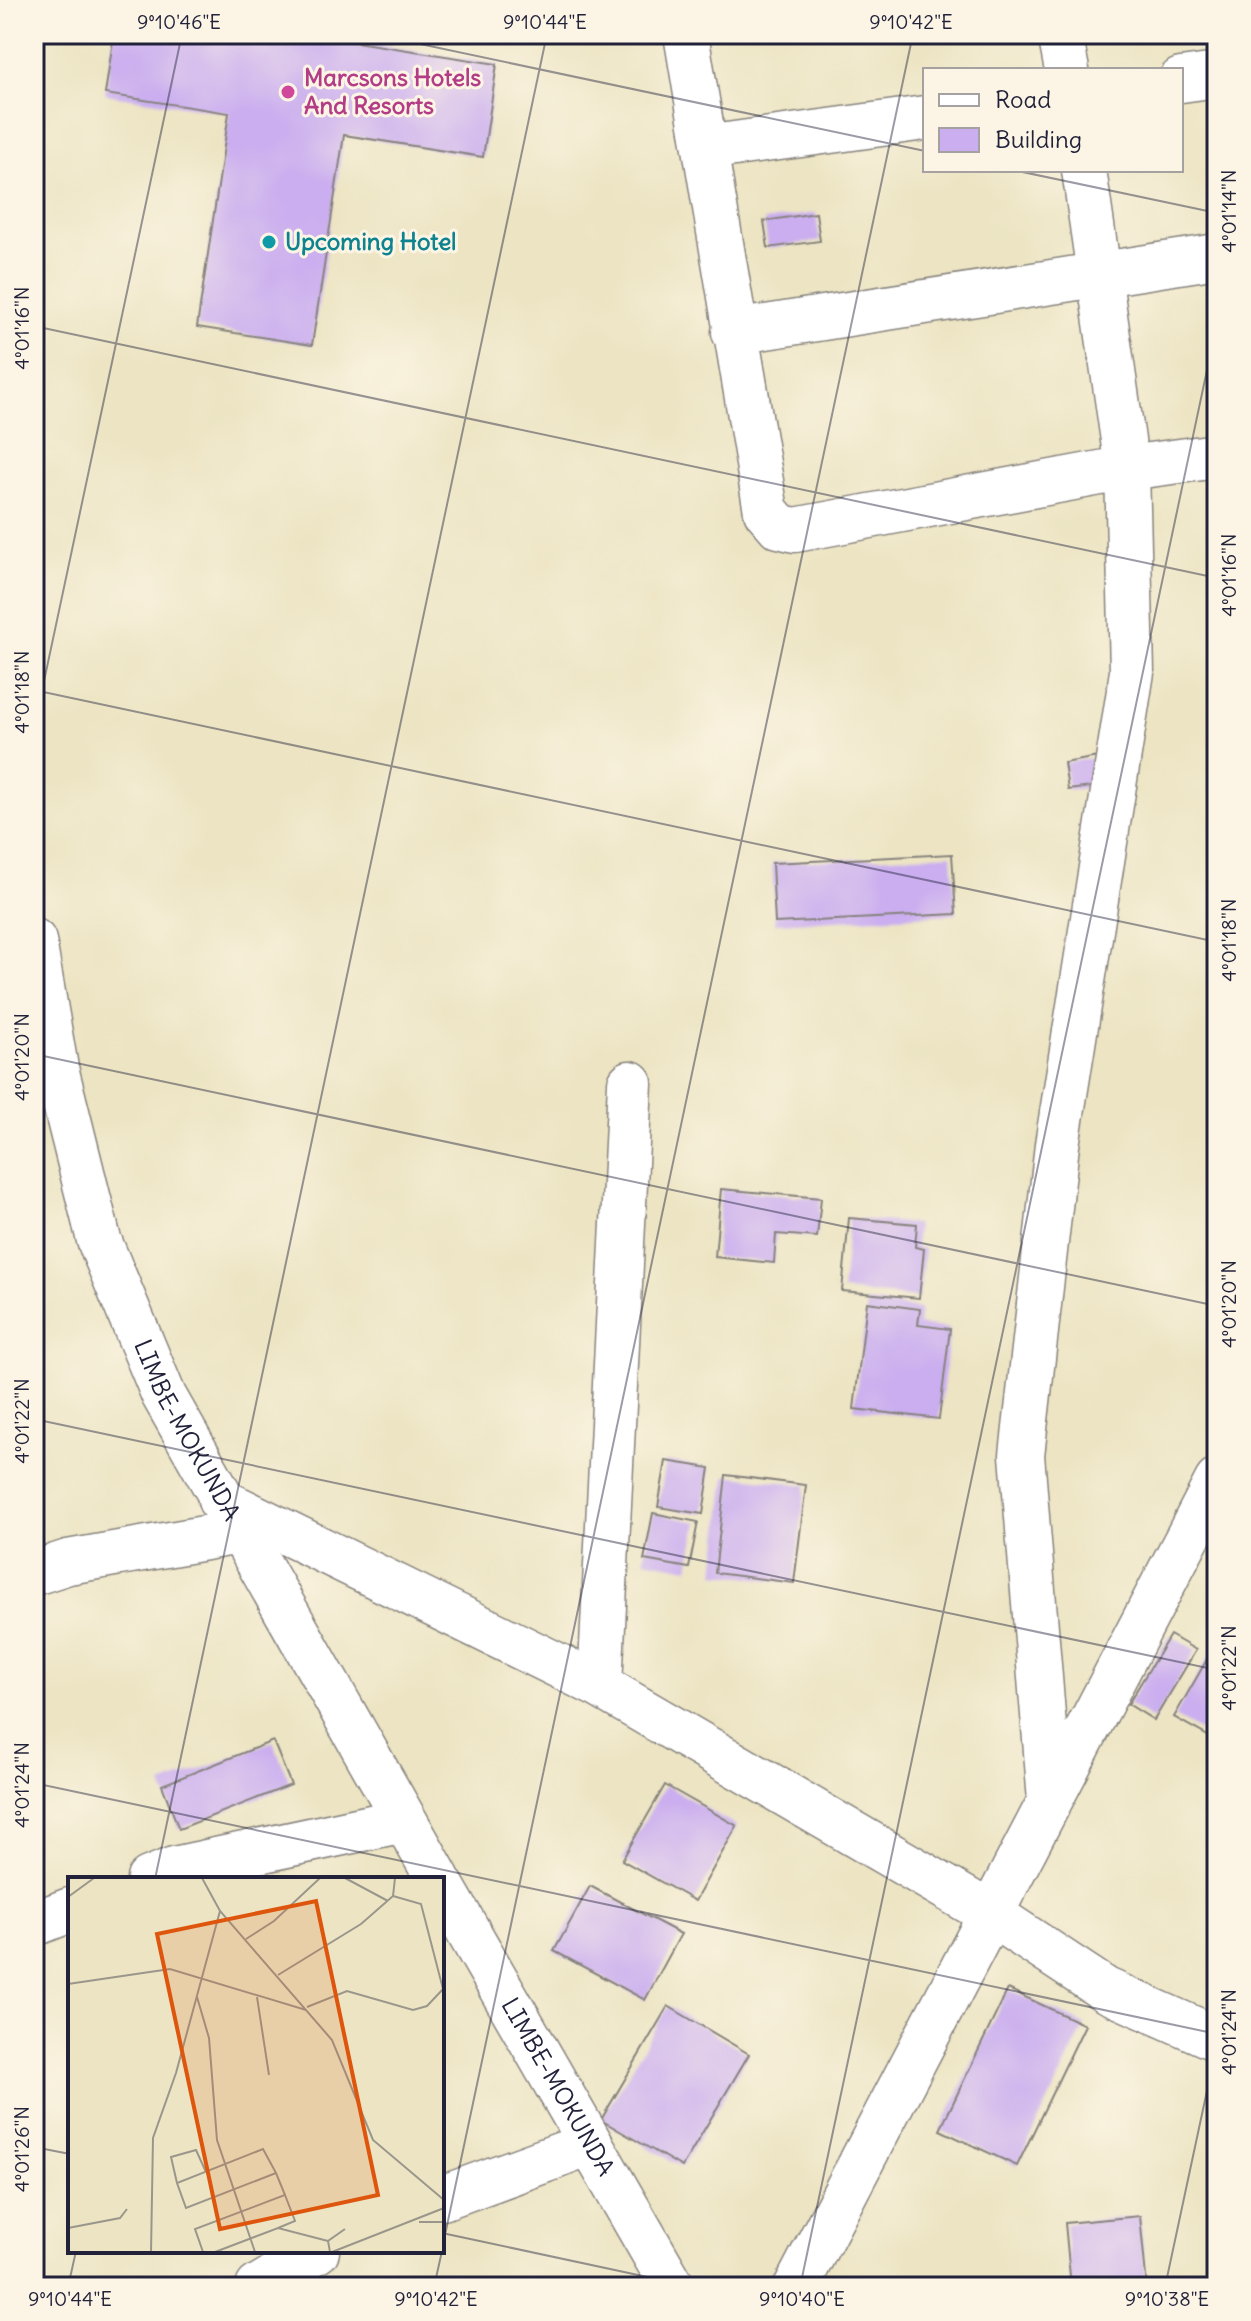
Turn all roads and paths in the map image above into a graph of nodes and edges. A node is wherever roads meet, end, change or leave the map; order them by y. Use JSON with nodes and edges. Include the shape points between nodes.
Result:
{"nodes":[{"id":1,"x":686,"y":34,"type":"edge"},
{"id":2,"x":1060,"y":34,"type":"edge"},
{"id":3,"x":1067,"y":68,"type":"edge"},
{"id":4,"x":1217,"y":75,"type":"edge"},
{"id":5,"x":1183,"y":80,"type":"edge"},
{"id":6,"x":923,"y":118,"type":"edge"},
{"id":7,"x":705,"y":148,"type":"junction"},
{"id":8,"x":1084,"y":172,"type":"edge"},
{"id":9,"x":1217,"y":256,"type":"edge"},
{"id":10,"x":1101,"y":276,"type":"junction"},
{"id":11,"x":734,"y":332,"type":"junction"},
{"id":12,"x":1217,"y":456,"type":"edge"},
{"id":13,"x":1127,"y":468,"type":"junction"},
{"id":14,"x":34,"y":941,"type":"edge"},
{"id":15,"x":630,"y":1083,"type":"dead end"},
{"id":16,"x":1217,"y":1481,"type":"edge"},
{"id":17,"x":230,"y":1516,"type":"junction"},
{"id":18,"x":34,"y":1573,"type":"edge"},
{"id":19,"x":600,"y":1686,"type":"junction"},
{"id":20,"x":1050,"y":1801,"type":"junction"},
{"id":21,"x":404,"y":1820,"type":"junction"},
{"id":22,"x":154,"y":1877,"type":"edge"},
{"id":23,"x":437,"y":1877,"type":"edge"},
{"id":24,"x":444,"y":1889,"type":"edge"},
{"id":25,"x":68,"y":1911,"type":"edge"},
{"id":26,"x":991,"y":1914,"type":"junction"},
{"id":27,"x":34,"y":1924,"type":"edge"},
{"id":28,"x":1217,"y":2039,"type":"edge"},
{"id":29,"x":590,"y":2144,"type":"junction"},
{"id":30,"x":444,"y":2197,"type":"edge"},
{"id":31,"x":314,"y":2253,"type":"edge"},
{"id":32,"x":258,"y":2287,"type":"edge"},
{"id":33,"x":673,"y":2287,"type":"edge"},
{"id":34,"x":796,"y":2287,"type":"edge"}],
"edges":[{"from":1,"to":7,"type":"street"},
{"from":2,"to":3,"type":"street"},
{"from":4,"to":5,"type":"street"},
{"from":6,"to":7,"type":"street"},
{"from":7,"to":11,"type":"street"},
{"from":8,"to":10,"type":"street"},
{"from":9,"to":10,"type":"street"},
{"from":10,"to":11,"type":"street"},
{"from":10,"to":13,"type":"street"},
{"from":11,"to":13,"type":"street","via":[[766,511],[779,526],[795,530]]},
{"from":12,"to":13,"type":"street"},
{"from":13,"to":20,"type":"street","via":[[1132,672],[1057,1145],[1022,1455]]},
{"from":14,"to":17,"type":"street","name":"LIMBE-MOKUNDA","via":[[56,1068],[99,1240],[164,1396]]},
{"from":15,"to":19,"type":"street"},
{"from":16,"to":20,"type":"street"},
{"from":17,"to":18,"type":"street"},
{"from":17,"to":19,"type":"street"},
{"from":17,"to":21,"type":"street","name":"LIMBE-MOKUNDA"},
{"from":19,"to":26,"type":"street"},
{"from":20,"to":26,"type":"street"},
{"from":21,"to":22,"type":"street"},
{"from":21,"to":23,"type":"street","name":"LIMBE-MOKUNDA"},
{"from":24,"to":29,"type":"street","name":"LIMBE-MOKUNDA"},
{"from":25,"to":27,"type":"street"},
{"from":26,"to":28,"type":"street","via":[[1106,1990]]},
{"from":26,"to":34,"type":"street"},
{"from":29,"to":30,"type":"street"},
{"from":29,"to":33,"type":"street","name":"LIMBE-MOKUNDA"},
{"from":31,"to":32,"type":"street"}]}
